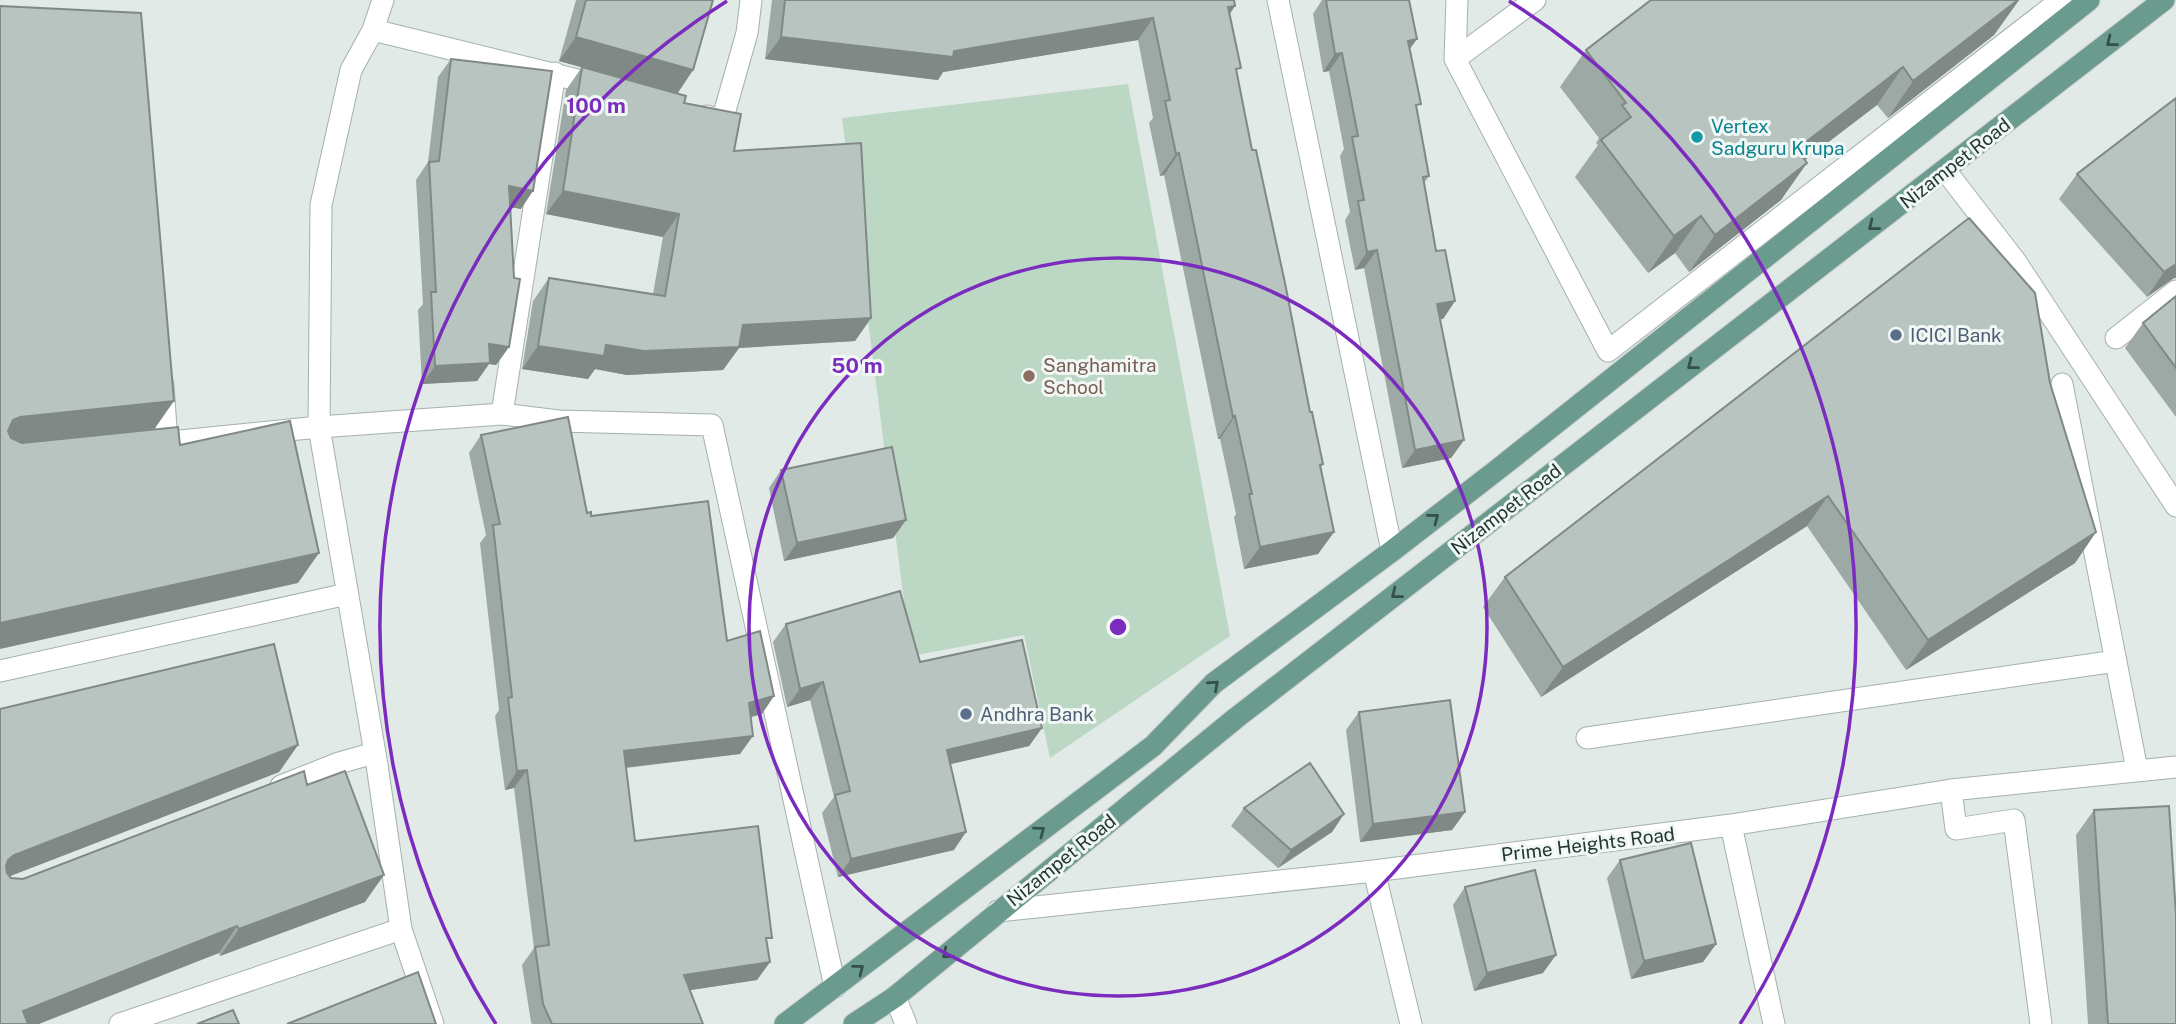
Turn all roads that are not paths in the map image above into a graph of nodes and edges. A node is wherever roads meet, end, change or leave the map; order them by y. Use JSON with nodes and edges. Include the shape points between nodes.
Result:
{"nodes":[{"id":1,"x":383,"y":0,"type":"edge"},
{"id":2,"x":751,"y":0,"type":"edge"},
{"id":3,"x":1279,"y":0,"type":"edge"},
{"id":4,"x":1457,"y":0,"type":"edge"},
{"id":5,"x":1535,"y":0,"type":"edge"},
{"id":6,"x":2089,"y":0,"type":"edge"},
{"id":7,"x":2164,"y":0,"type":"edge"},
{"id":8,"x":2050,"y":9,"type":"edge"},
{"id":9,"x":373,"y":30,"type":"junction"},
{"id":10,"x":1455,"y":59,"type":"junction"},
{"id":11,"x":555,"y":73,"type":"junction"},
{"id":12,"x":620,"y":91,"type":"edge"},
{"id":13,"x":684,"y":110,"type":"edge"},
{"id":14,"x":1945,"y":170,"type":"junction"},
{"id":15,"x":2176,"y":291,"type":"edge"},
{"id":16,"x":2116,"y":338,"type":"dead end"},
{"id":17,"x":161,"y":361,"type":"edge"},
{"id":18,"x":2062,"y":384,"type":"dead end"},
{"id":19,"x":502,"y":414,"type":"junction"},
{"id":20,"x":319,"y":427,"type":"junction"},
{"id":21,"x":167,"y":442,"type":"junction"},
{"id":22,"x":125,"y":447,"type":"edge"},
{"id":23,"x":2176,"y":506,"type":"edge"},
{"id":24,"x":1392,"y":551,"type":"junction"},
{"id":25,"x":346,"y":594,"type":"junction"},
{"id":26,"x":2116,"y":661,"type":"junction"},
{"id":27,"x":0,"y":671,"type":"edge"},
{"id":28,"x":1587,"y":738,"type":"dead end"},
{"id":29,"x":374,"y":753,"type":"junction"},
{"id":30,"x":2176,"y":767,"type":"edge"},
{"id":31,"x":2137,"y":770,"type":"junction"},
{"id":32,"x":1951,"y":790,"type":"junction"},
{"id":33,"x":261,"y":793,"type":"edge"},
{"id":34,"x":1731,"y":825,"type":"junction"},
{"id":35,"x":1374,"y":871,"type":"junction"},
{"id":36,"x":998,"y":911,"type":"junction"},
{"id":37,"x":401,"y":929,"type":"junction"},
{"id":38,"x":835,"y":987,"type":"junction"},
{"id":39,"x":895,"y":997,"type":"junction"},
{"id":40,"x":120,"y":1024,"type":"edge"},
{"id":41,"x":433,"y":1024,"type":"edge"},
{"id":42,"x":785,"y":1024,"type":"edge"},
{"id":43,"x":854,"y":1024,"type":"edge"},
{"id":44,"x":906,"y":1024,"type":"edge"},
{"id":45,"x":1412,"y":1024,"type":"edge"},
{"id":46,"x":1774,"y":1024,"type":"edge"},
{"id":47,"x":2040,"y":1024,"type":"edge"}],
"edges":[{"from":1,"to":9,"type":"street"},
{"from":2,"to":13,"type":"street","via":[[747,33],[722,121]]},
{"from":3,"to":24,"type":"street"},
{"from":4,"to":10,"type":"street"},
{"from":5,"to":10,"type":"street"},
{"from":6,"to":8,"type":"main road","name":"Nizampet Road"},
{"from":7,"to":14,"type":"main road","name":"Nizampet Road","one_way":true},
{"from":8,"to":10,"type":"street","via":[[1608,351]]},
{"from":24,"to":8,"type":"main road","name":"Nizampet Road","one_way":true},
{"from":9,"to":11,"type":"street"},
{"from":9,"to":20,"type":"street","via":[[351,70],[321,205]]},
{"from":11,"to":12,"type":"street"},
{"from":11,"to":19,"type":"street"},
{"from":14,"to":23,"type":"street","via":[[2016,262]]},
{"from":14,"to":36,"type":"main road","name":"Nizampet Road","one_way":true,"via":[[1236,718]]},
{"from":15,"to":16,"type":"street"},
{"from":17,"to":21,"type":"street"},
{"from":18,"to":26,"type":"street"},
{"from":19,"to":20,"type":"street"},
{"from":19,"to":38,"type":"street","via":[[559,421],[712,425]]},
{"from":20,"to":21,"type":"street"},
{"from":20,"to":25,"type":"street"},
{"from":21,"to":22,"type":"street"},
{"from":38,"to":24,"type":"main road","name":"Nizampet Road","one_way":true,"via":[[1153,746],[1214,683]]},
{"from":25,"to":27,"type":"street"},
{"from":25,"to":29,"type":"street"},
{"from":26,"to":28,"type":"street"},
{"from":26,"to":31,"type":"street"},
{"from":29,"to":33,"type":"street"},
{"from":29,"to":37,"type":"street"},
{"from":30,"to":31,"type":"street","name":"Prime Heights Road"},
{"from":31,"to":32,"type":"street","name":"Prime Heights Road"},
{"from":32,"to":34,"type":"street","name":"Prime Heights Road"},
{"from":32,"to":47,"type":"street","via":[[1956,829],[2014,820]]},
{"from":34,"to":35,"type":"street","name":"Prime Heights Road"},
{"from":34,"to":46,"type":"street"},
{"from":35,"to":36,"type":"street","name":"Prime Heights Road"},
{"from":35,"to":45,"type":"street"},
{"from":36,"to":39,"type":"main road","name":"Nizampet Road","one_way":true},
{"from":37,"to":40,"type":"street"},
{"from":37,"to":41,"type":"street"},
{"from":38,"to":42,"type":"main road","name":"Nizampet Road"},
{"from":39,"to":43,"type":"main road","name":"Nizampet Road"},
{"from":39,"to":44,"type":"street"}]}
